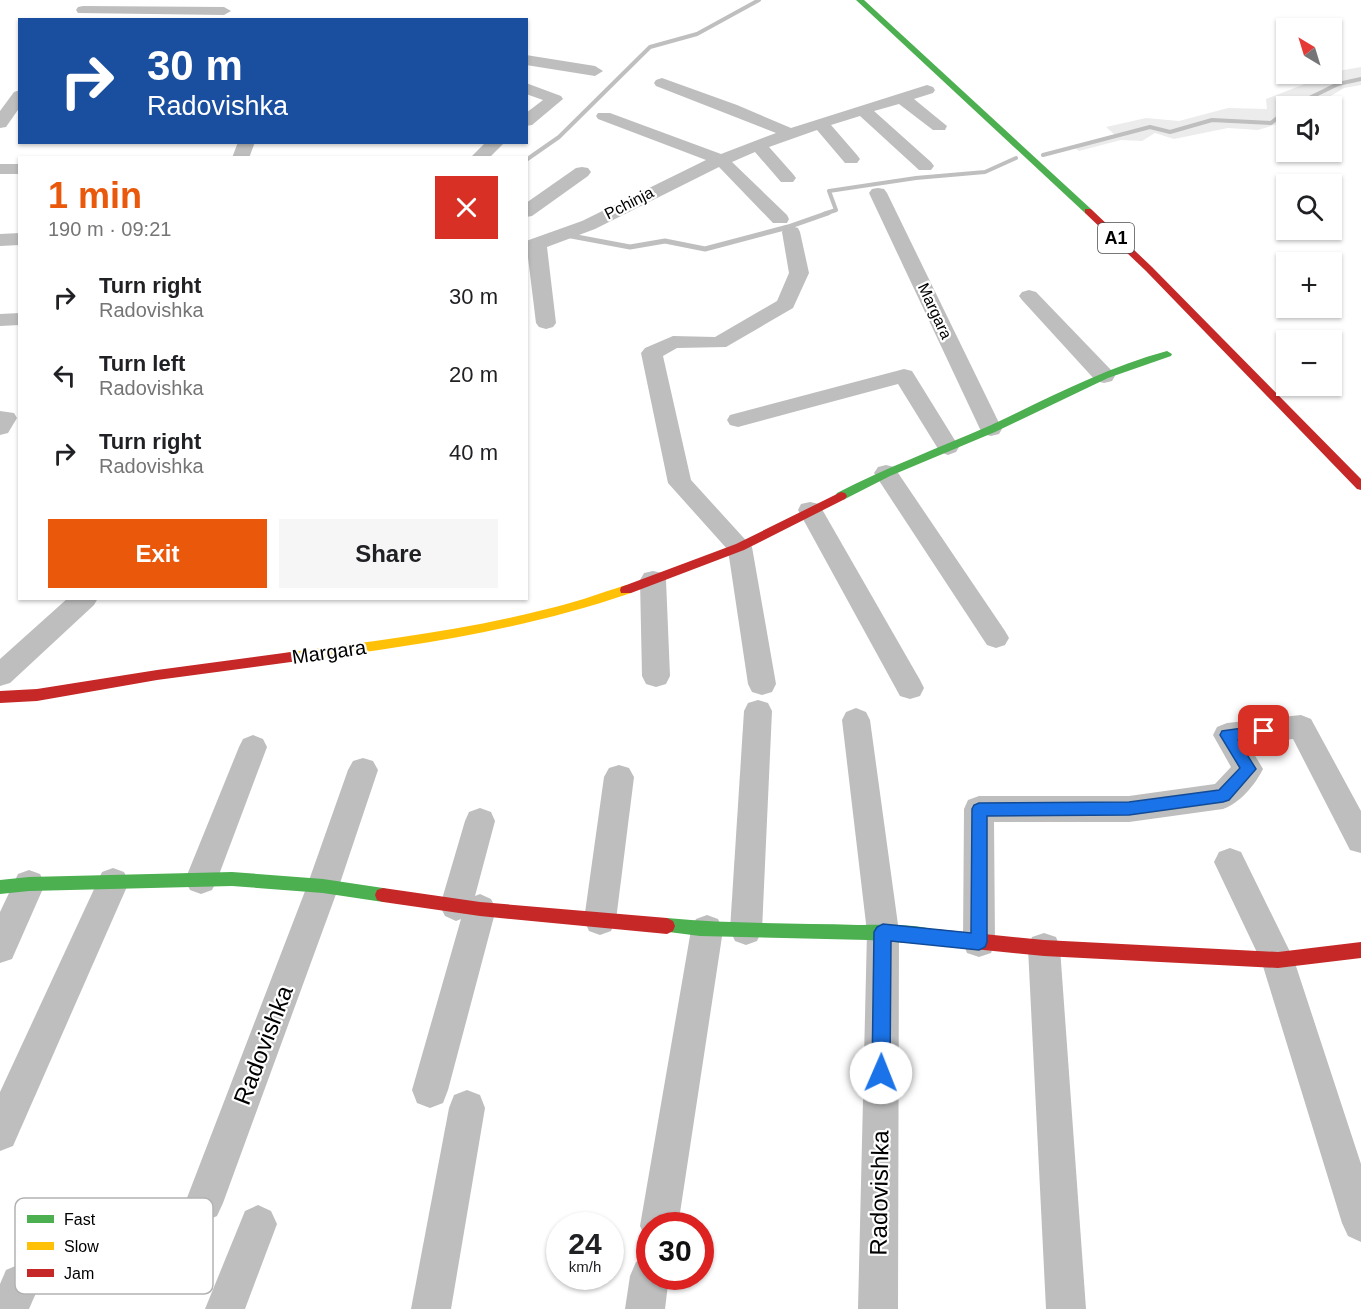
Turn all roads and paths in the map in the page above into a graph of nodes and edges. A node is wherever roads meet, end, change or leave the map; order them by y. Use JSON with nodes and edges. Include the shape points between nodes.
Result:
{"nodes":[{"id":1,"x":860,"y":0,"type":"edge"},
{"id":2,"x":83,"y":10,"type":"edge"},
{"id":3,"x":225,"y":10,"type":"edge"},
{"id":4,"x":528,"y":60,"type":"edge"},
{"id":5,"x":596,"y":71,"type":"dead end"},
{"id":6,"x":662,"y":83,"type":"dead end"},
{"id":7,"x":528,"y":89,"type":"edge"},
{"id":8,"x":927,"y":90,"type":"dead end"},
{"id":9,"x":902,"y":98,"type":"junction"},
{"id":10,"x":18,"y":99,"type":"edge"},
{"id":11,"x":863,"y":110,"type":"junction"},
{"id":12,"x":10,"y":115,"type":"edge"},
{"id":13,"x":604,"y":116,"type":"dead end"},
{"id":14,"x":528,"y":119,"type":"edge"},
{"id":15,"x":821,"y":124,"type":"junction"},
{"id":16,"x":939,"y":126,"type":"dead end"},
{"id":17,"x":790,"y":134,"type":"junction"},
{"id":18,"x":495,"y":144,"type":"edge"},
{"id":19,"x":758,"y":145,"type":"junction"},
{"id":20,"x":480,"y":156,"type":"edge"},
{"id":21,"x":851,"y":159,"type":"dead end"},
{"id":22,"x":721,"y":160,"type":"junction"},
{"id":23,"x":926,"y":166,"type":"dead end"},
{"id":24,"x":0,"y":169,"type":"edge"},
{"id":25,"x":18,"y":169,"type":"edge"},
{"id":26,"x":582,"y":172,"type":"dead end"},
{"id":27,"x":787,"y":178,"type":"dead end"},
{"id":28,"x":878,"y":193,"type":"dead end"},
{"id":29,"x":528,"y":211,"type":"edge"},
{"id":30,"x":18,"y":239,"type":"edge"},
{"id":31,"x":0,"y":240,"type":"edge"},
{"id":32,"x":532,"y":246,"type":"edge"},
{"id":33,"x":1029,"y":296,"type":"dead end"},
{"id":34,"x":0,"y":320,"type":"edge"},
{"id":35,"x":18,"y":320,"type":"edge"},
{"id":36,"x":546,"y":323,"type":"dead end"},
{"id":37,"x":1167,"y":354,"type":"dead end"},
{"id":38,"x":1104,"y":376,"type":"junction"},
{"id":39,"x":0,"y":418,"type":"edge"},
{"id":40,"x":738,"y":420,"type":"dead end"},
{"id":41,"x":0,"y":428,"type":"edge"},
{"id":42,"x":991,"y":429,"type":"junction"},
{"id":43,"x":948,"y":447,"type":"junction"},
{"id":44,"x":886,"y":473,"type":"junction"},
{"id":45,"x":1361,"y":486,"type":"edge"},
{"id":46,"x":810,"y":510,"type":"junction"},
{"id":47,"x":740,"y":547,"type":"junction"},
{"id":48,"x":653,"y":580,"type":"junction"},
{"id":49,"x":83,"y":600,"type":"edge"},
{"id":50,"x":996,"y":638,"type":"dead end"},
{"id":51,"x":0,"y":675,"type":"edge"},
{"id":52,"x":656,"y":676,"type":"dead end"},
{"id":53,"x":910,"y":688,"type":"dead end"},
{"id":54,"x":0,"y":697,"type":"edge"},
{"id":55,"x":856,"y":720,"type":"dead end"},
{"id":56,"x":253,"y":747,"type":"dead end"},
{"id":57,"x":363,"y":770,"type":"dead end"},
{"id":58,"x":619,"y":777,"type":"dead end"},
{"id":59,"x":480,"y":821,"type":"dead end"},
{"id":60,"x":1361,"y":840,"type":"edge"},
{"id":61,"x":1230,"y":862,"type":"dead end"},
{"id":62,"x":201,"y":880,"type":"junction"},
{"id":63,"x":113,"y":882,"type":"junction"},
{"id":64,"x":14,"y":885,"type":"edge"},
{"id":65,"x":323,"y":886,"type":"junction"},
{"id":66,"x":468,"y":907,"type":"junction"},
{"id":67,"x":600,"y":920,"type":"junction"},
{"id":68,"x":707,"y":930,"type":"junction"},
{"id":69,"x":746,"y":930,"type":"junction"},
{"id":70,"x":883,"y":932,"type":"junction"},
{"id":71,"x":979,"y":942,"type":"junction"},
{"id":72,"x":0,"y":948,"type":"edge"},
{"id":73,"x":1044,"y":948,"type":"junction"},
{"id":74,"x":1361,"y":950,"type":"edge"},
{"id":75,"x":1278,"y":960,"type":"junction"},
{"id":76,"x":430,"y":1090,"type":"dead end"},
{"id":77,"x":467,"y":1108,"type":"dead end"},
{"id":78,"x":0,"y":1133,"type":"edge"},
{"id":79,"x":206,"y":1198,"type":"edge"},
{"id":80,"x":661,"y":1212,"type":"edge"},
{"id":81,"x":1361,"y":1223,"type":"edge"},
{"id":82,"x":258,"y":1224,"type":"dead end"},
{"id":83,"x":648,"y":1290,"type":"edge"},
{"id":84,"x":225,"y":1309,"type":"edge"},
{"id":85,"x":431,"y":1309,"type":"edge"},
{"id":86,"x":645,"y":1309,"type":"edge"},
{"id":87,"x":878,"y":1309,"type":"edge"},
{"id":88,"x":1066,"y":1309,"type":"edge"}],
"edges":[{"from":1,"to":45,"type":"street","number":"A1","via":[[1149,269]]},
{"from":2,"to":3,"type":"street"},
{"from":4,"to":5,"type":"street"},
{"from":6,"to":17,"type":"street"},
{"from":7,"to":14,"type":"street","via":[[555,99]]},
{"from":8,"to":9,"type":"street","name":"Pchinja"},
{"from":9,"to":11,"type":"street","name":"Pchinja"},
{"from":9,"to":16,"type":"street"},
{"from":10,"to":12,"type":"street"},
{"from":11,"to":15,"type":"street","name":"Pchinja"},
{"from":11,"to":23,"type":"street"},
{"from":13,"to":22,"type":"street"},
{"from":15,"to":17,"type":"street","name":"Pchinja"},
{"from":15,"to":21,"type":"street"},
{"from":17,"to":19,"type":"street","name":"Pchinja"},
{"from":18,"to":20,"type":"street"},
{"from":19,"to":22,"type":"street","name":"Pchinja"},
{"from":19,"to":27,"type":"street"},
{"from":22,"to":32,"type":"street","name":"Pchinja","via":[[586,225]]},
{"from":22,"to":47,"type":"street","via":[[786,226],[799,273],[786,304],[719,343],[673,342],[652,353],[680,483]]},
{"from":24,"to":25,"type":"street"},
{"from":26,"to":29,"type":"street"},
{"from":28,"to":42,"type":"street","name":"Margara"},
{"from":30,"to":31,"type":"street"},
{"from":32,"to":36,"type":"street","name":"Pchinja"},
{"from":33,"to":38,"type":"street"},
{"from":34,"to":35,"type":"street"},
{"from":37,"to":38,"type":"street","name":"Margara"},
{"from":38,"to":42,"type":"street","name":"Margara"},
{"from":39,"to":41,"type":"street","via":[[6,418]]},
{"from":40,"to":43,"type":"street","via":[[904,376]]},
{"from":42,"to":43,"type":"street","name":"Margara"},
{"from":43,"to":44,"type":"street","name":"Margara"},
{"from":44,"to":46,"type":"street","name":"Margara"},
{"from":44,"to":50,"type":"street"},
{"from":46,"to":47,"type":"street","name":"Margara"},
{"from":46,"to":53,"type":"street"},
{"from":47,"to":48,"type":"street","name":"Margara"},
{"from":47,"to":69,"type":"street","via":[[760,698]]},
{"from":48,"to":52,"type":"street"},
{"from":48,"to":54,"type":"street","name":"Margara","via":[[523,622],[410,642]]},
{"from":49,"to":51,"type":"street"},
{"from":55,"to":70,"type":"street","name":"Radovishka"},
{"from":56,"to":62,"type":"street"},
{"from":57,"to":65,"type":"street","name":"Radovishka"},
{"from":58,"to":67,"type":"street"},
{"from":59,"to":66,"type":"street"},
{"from":60,"to":71,"type":"street","via":[[1301,727],[1227,735],[1248,769],[1223,796],[1129,809],[979,809]]},
{"from":61,"to":75,"type":"street"},
{"from":62,"to":63,"type":"street"},
{"from":62,"to":65,"type":"street"},
{"from":63,"to":64,"type":"street"},
{"from":63,"to":78,"type":"street"},
{"from":64,"to":72,"type":"street"},
{"from":65,"to":66,"type":"street"},
{"from":65,"to":79,"type":"street","name":"Radovishka"},
{"from":66,"to":67,"type":"street"},
{"from":66,"to":76,"type":"street"},
{"from":67,"to":68,"type":"street"},
{"from":68,"to":69,"type":"street"},
{"from":68,"to":80,"type":"street"},
{"from":69,"to":70,"type":"street"},
{"from":70,"to":71,"type":"street"},
{"from":70,"to":87,"type":"street","name":"Radovishka"},
{"from":71,"to":73,"type":"street"},
{"from":73,"to":75,"type":"street"},
{"from":73,"to":88,"type":"street"},
{"from":74,"to":75,"type":"street"},
{"from":75,"to":81,"type":"street"},
{"from":77,"to":85,"type":"street"},
{"from":82,"to":84,"type":"street"},
{"from":83,"to":86,"type":"street"}]}
